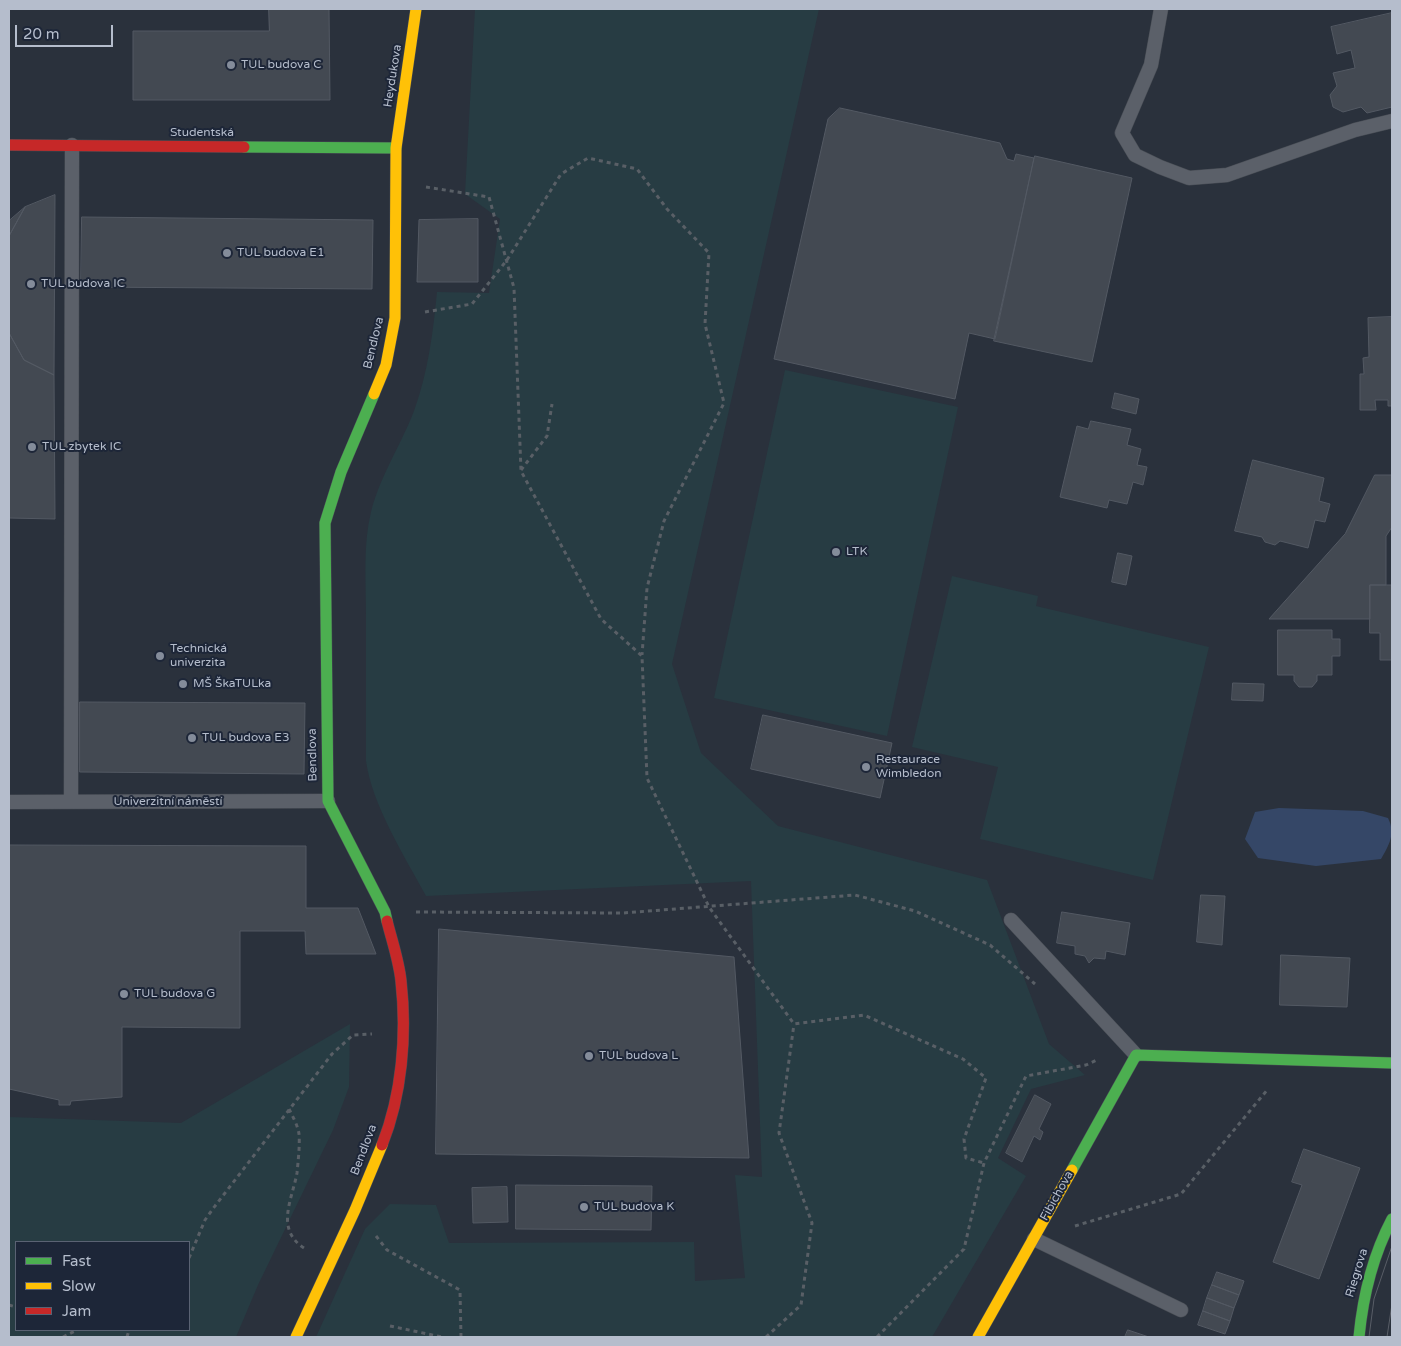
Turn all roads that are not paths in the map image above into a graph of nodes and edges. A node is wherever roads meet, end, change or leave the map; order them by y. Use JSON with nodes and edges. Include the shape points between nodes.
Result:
{"nodes":[{"id":1,"x":1161,"y":9,"type":"edge"},
{"id":2,"x":416,"y":11,"type":"edge"},
{"id":3,"x":1392,"y":121,"type":"edge"},
{"id":4,"x":9,"y":144,"type":"edge"},
{"id":5,"x":72,"y":145,"type":"junction"},
{"id":6,"x":396,"y":148,"type":"junction"},
{"id":7,"x":328,"y":801,"type":"junction"},
{"id":8,"x":9,"y":802,"type":"edge"},
{"id":9,"x":71,"y":802,"type":"junction"},
{"id":10,"x":1010,"y":920,"type":"dead end"},
{"id":11,"x":1136,"y":1055,"type":"junction"},
{"id":12,"x":1392,"y":1063,"type":"edge"},
{"id":13,"x":1392,"y":1219,"type":"edge"},
{"id":14,"x":1034,"y":1239,"type":"junction"},
{"id":15,"x":1181,"y":1310,"type":"dead end"},
{"id":16,"x":296,"y":1337,"type":"edge"},
{"id":17,"x":978,"y":1337,"type":"edge"},
{"id":18,"x":1359,"y":1337,"type":"edge"}],
"edges":[{"from":1,"to":3,"type":"lane","via":[[1151,64],[1122,133],[1135,155],[1160,168],[1189,178],[1227,175],[1355,130]]},
{"from":2,"to":6,"type":"street","name":"Heydukova"},
{"from":4,"to":5,"type":"street","name":"Studentská"},
{"from":5,"to":6,"type":"street","name":"Studentská"},
{"from":5,"to":9,"type":"lane"},
{"from":6,"to":7,"type":"street","name":"Bendlova","via":[[395,318],[386,365],[341,472],[325,522]]},
{"from":7,"to":9,"type":"lane","name":"Univerzitní náměstí"},
{"from":7,"to":16,"type":"street","name":"Bendlova","via":[[385,912],[400,981],[403,1033],[399,1080],[387,1132]]},
{"from":8,"to":9,"type":"lane","name":"Univerzitní náměstí"},
{"from":10,"to":11,"type":"lane"},
{"from":11,"to":12,"type":"street"},
{"from":11,"to":14,"type":"street","name":"Fibichova"},
{"from":13,"to":18,"type":"street","name":"Riegrova","via":[[1369,1273],[1361,1305]]},
{"from":14,"to":15,"type":"lane"},
{"from":14,"to":17,"type":"street","name":"Fibichova"}]}
